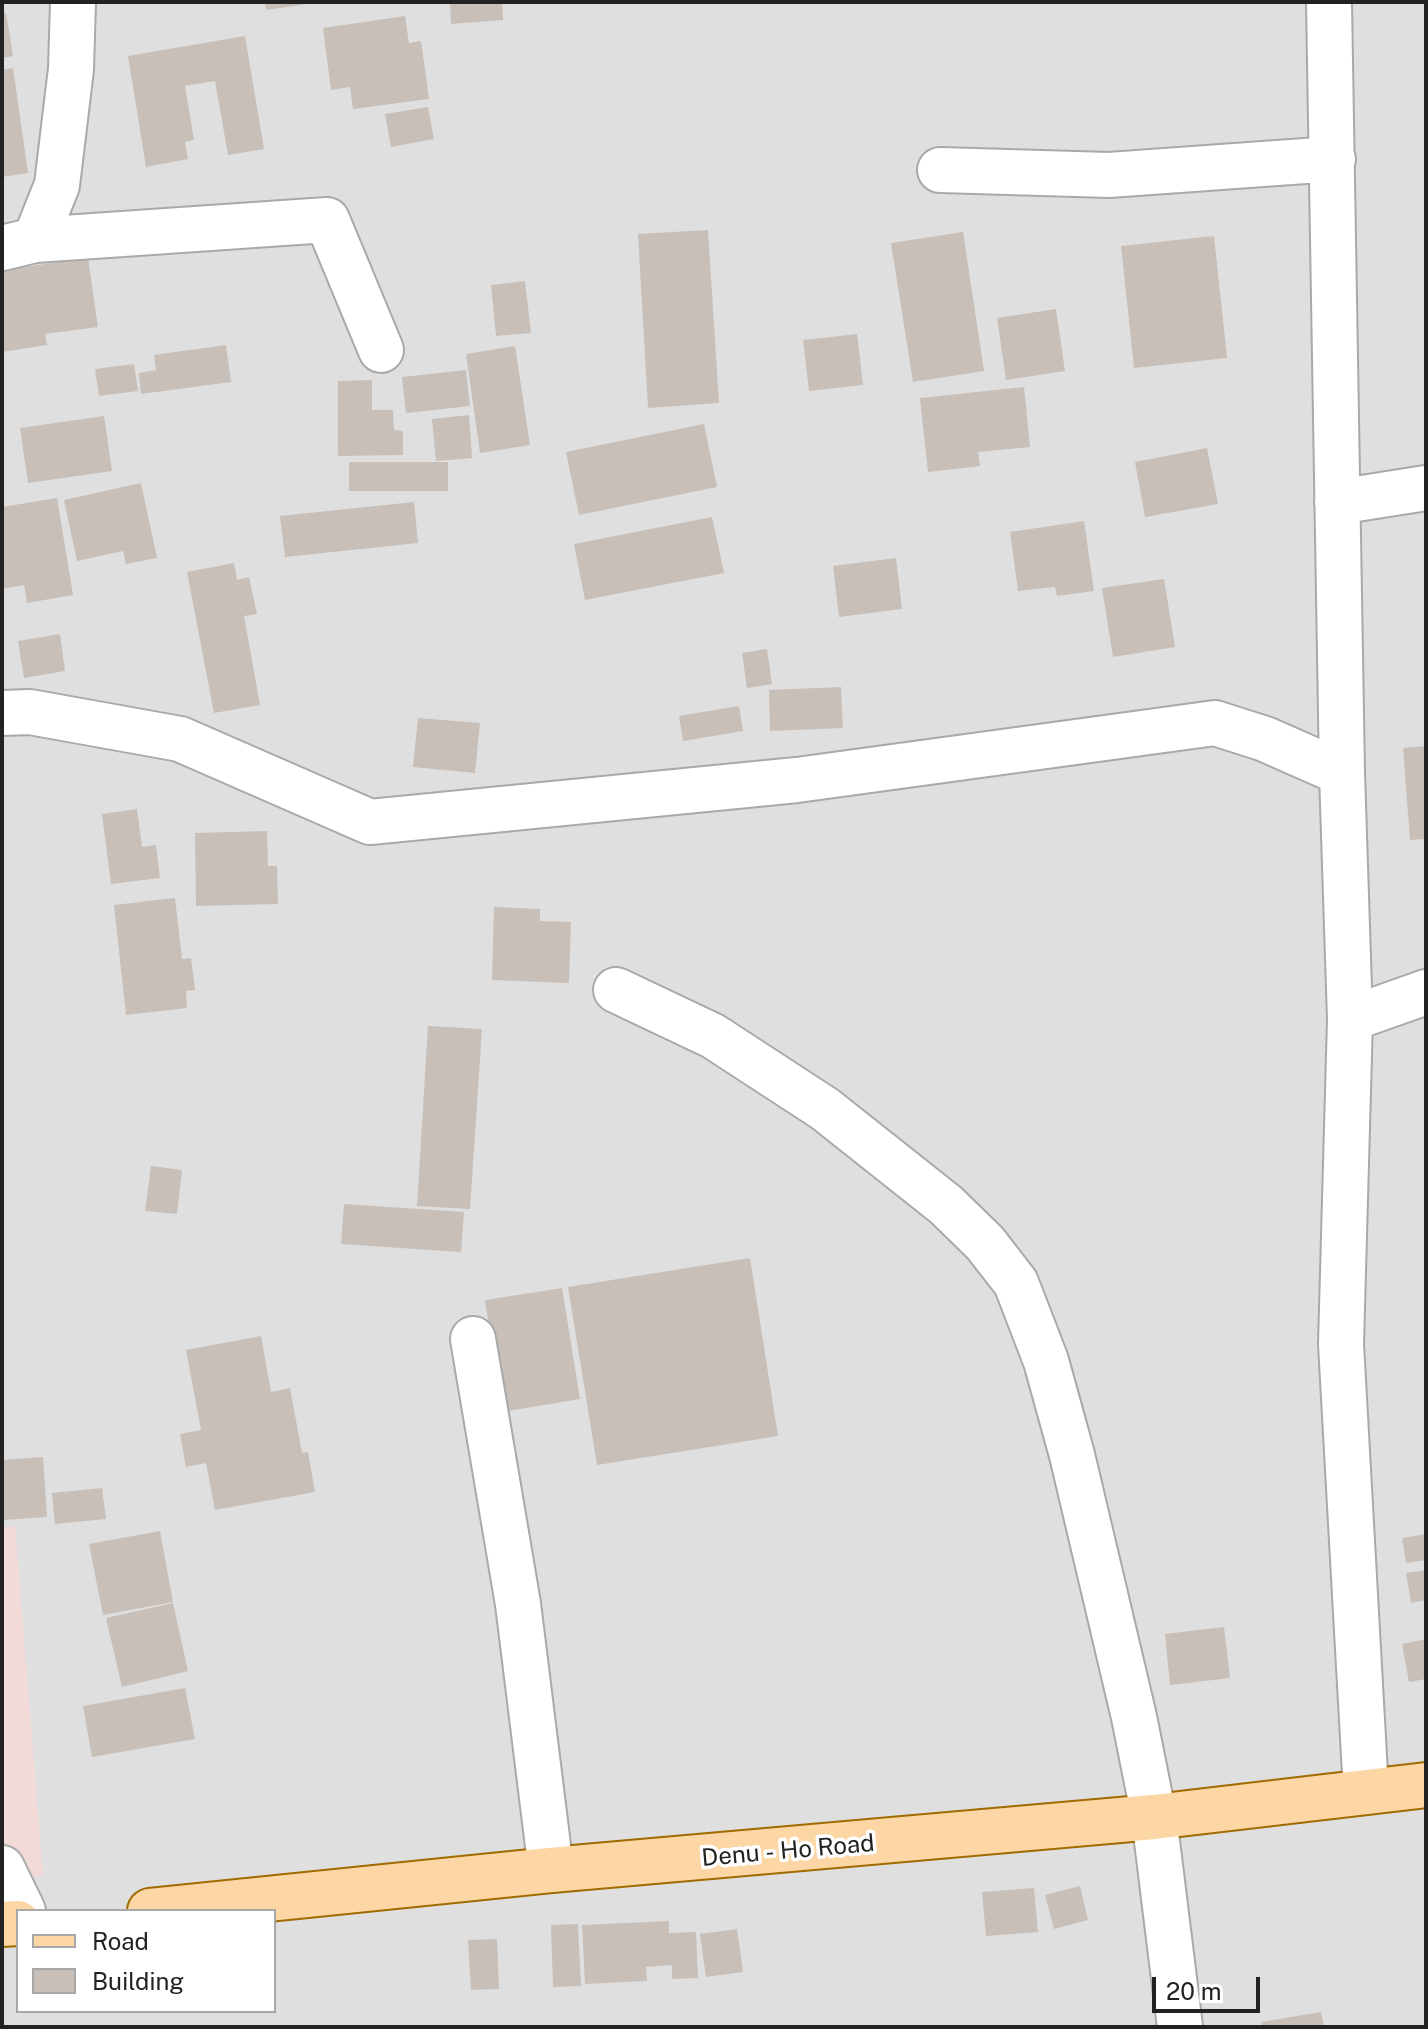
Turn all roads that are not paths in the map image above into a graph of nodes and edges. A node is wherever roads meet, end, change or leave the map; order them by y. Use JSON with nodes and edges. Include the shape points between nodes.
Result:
{"nodes":[{"id":1,"x":73,"y":2,"type":"edge"},
{"id":2,"x":1329,"y":2,"type":"edge"},
{"id":3,"x":1333,"y":159,"type":"junction"},
{"id":4,"x":940,"y":170,"type":"dead end"},
{"id":5,"x":19,"y":244,"type":"edge"},
{"id":6,"x":381,"y":350,"type":"dead end"},
{"id":7,"x":1426,"y":488,"type":"edge"},
{"id":8,"x":1337,"y":502,"type":"junction"},
{"id":9,"x":2,"y":713,"type":"edge"},
{"id":10,"x":1342,"y":773,"type":"junction"},
{"id":11,"x":616,"y":990,"type":"dead end"},
{"id":12,"x":1426,"y":992,"type":"edge"},
{"id":13,"x":1350,"y":1019,"type":"junction"},
{"id":14,"x":473,"y":1339,"type":"dead end"},
{"id":15,"x":1426,"y":1785,"type":"edge"},
{"id":16,"x":1366,"y":1792,"type":"junction"},
{"id":17,"x":1154,"y":1817,"type":"junction"},
{"id":18,"x":2,"y":1868,"type":"edge"},
{"id":19,"x":551,"y":1870,"type":"junction"},
{"id":20,"x":22,"y":1909,"type":"edge"},
{"id":21,"x":170,"y":1909,"type":"edge"},
{"id":22,"x":1180,"y":2027,"type":"edge"}],
"edges":[{"from":1,"to":5,"type":"street","via":[[59,173]]},
{"from":2,"to":3,"type":"street"},
{"from":3,"to":4,"type":"street","via":[[1109,175]]},
{"from":3,"to":8,"type":"street"},
{"from":5,"to":6,"type":"street","via":[[327,220]]},
{"from":7,"to":8,"type":"street"},
{"from":8,"to":10,"type":"street"},
{"from":9,"to":10,"type":"street","via":[[30,712],[180,739],[370,822],[797,780],[1215,723]]},
{"from":10,"to":13,"type":"street"},
{"from":11,"to":17,"type":"street","via":[[713,1036],[825,1109],[946,1205],[1016,1283],[1046,1361],[1072,1455]]},
{"from":12,"to":13,"type":"street"},
{"from":13,"to":16,"type":"street","via":[[1341,1344]]},
{"from":14,"to":19,"type":"street","via":[[518,1604]]},
{"from":15,"to":16,"type":"main road","name":"Denu - Ho Road"},
{"from":16,"to":17,"type":"main road","name":"Denu - Ho Road"},
{"from":17,"to":19,"type":"main road","name":"Denu - Ho Road"},
{"from":17,"to":22,"type":"street"},
{"from":18,"to":20,"type":"street"},
{"from":19,"to":21,"type":"main road","name":"Denu - Ho Road"}]}
